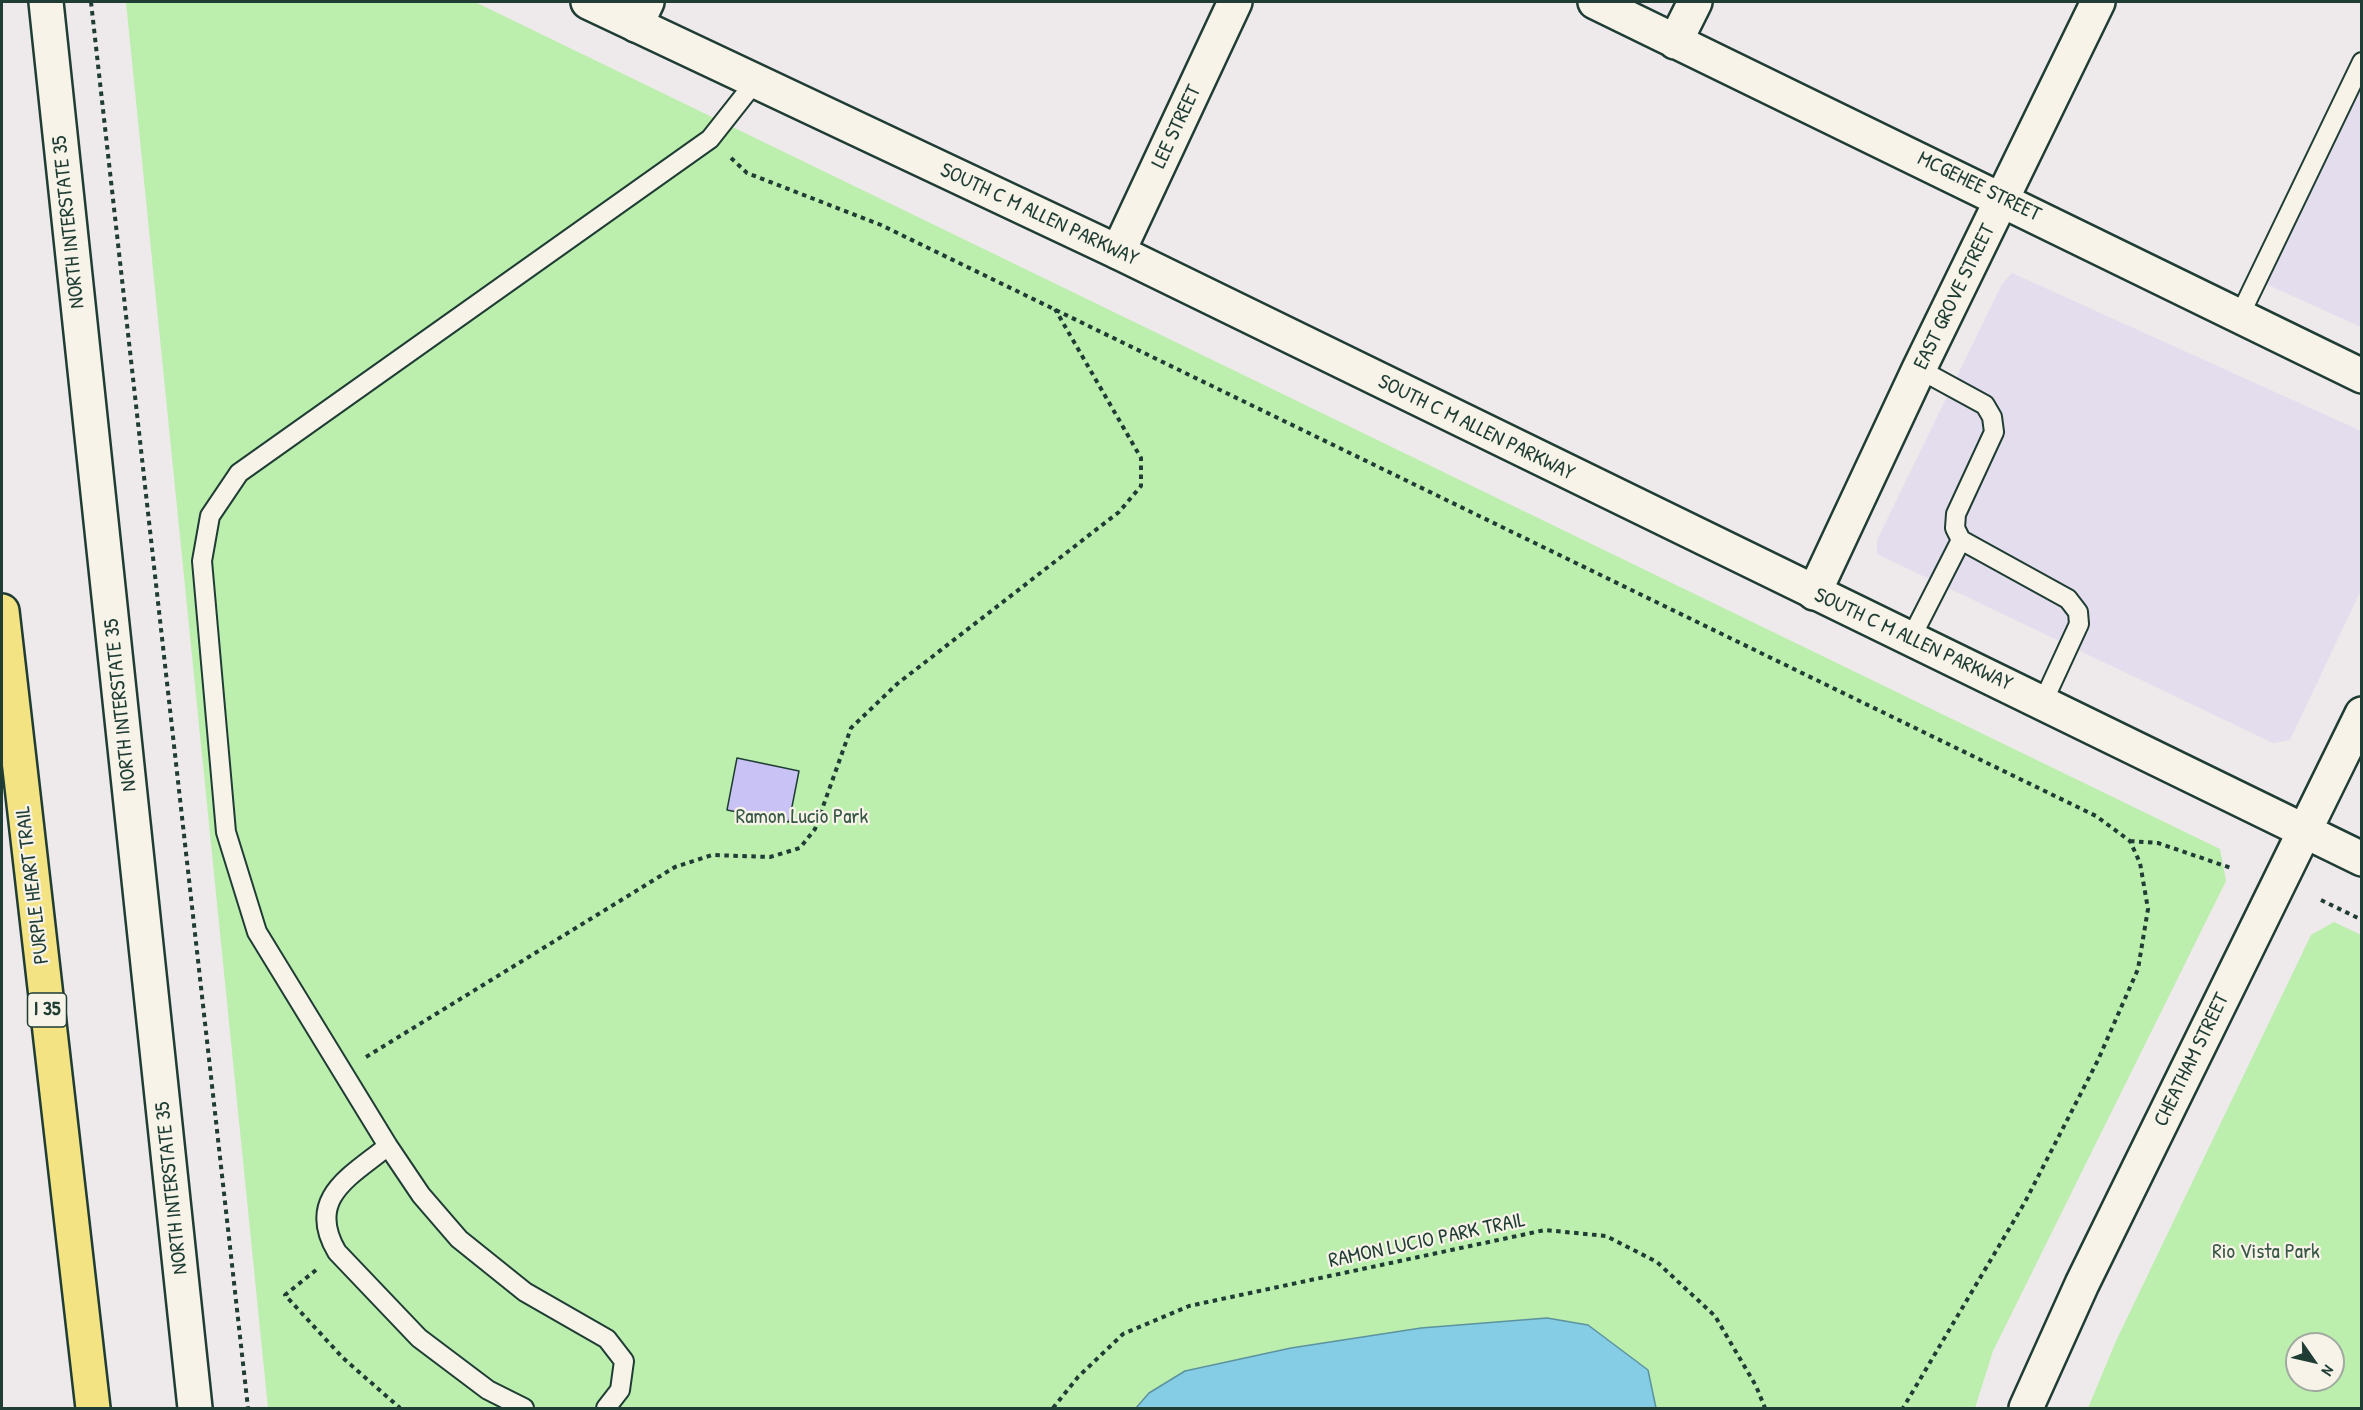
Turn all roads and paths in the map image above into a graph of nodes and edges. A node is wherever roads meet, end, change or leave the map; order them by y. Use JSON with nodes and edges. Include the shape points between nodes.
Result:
{"nodes":[{"id":1,"x":46,"y":2,"type":"edge"},
{"id":2,"x":91,"y":2,"type":"edge"},
{"id":3,"x":588,"y":2,"type":"edge"},
{"id":4,"x":1235,"y":2,"type":"edge"},
{"id":5,"x":1595,"y":2,"type":"edge"},
{"id":6,"x":1695,"y":2,"type":"edge"},
{"id":7,"x":2098,"y":2,"type":"edge"},
{"id":8,"x":641,"y":13,"type":"edge"},
{"id":9,"x":1675,"y":42,"type":"junction"},
{"id":10,"x":2361,"y":62,"type":"edge"},
{"id":11,"x":755,"y":82,"type":"junction"},
{"id":12,"x":710,"y":139,"type":"junction"},
{"id":13,"x":2003,"y":199,"type":"junction"},
{"id":14,"x":1119,"y":252,"type":"junction"},
{"id":15,"x":1055,"y":308,"type":"junction"},
{"id":16,"x":2240,"y":315,"type":"junction"},
{"id":17,"x":1919,"y":369,"type":"junction"},
{"id":18,"x":2361,"y":376,"type":"edge"},
{"id":19,"x":1961,"y":540,"type":"junction"},
{"id":20,"x":1814,"y":593,"type":"junction"},
{"id":21,"x":2,"y":611,"type":"edge"},
{"id":22,"x":1910,"y":640,"type":"junction"},
{"id":23,"x":2043,"y":702,"type":"junction"},
{"id":24,"x":2361,"y":714,"type":"edge"},
{"id":25,"x":2304,"y":833,"type":"junction"},
{"id":26,"x":2130,"y":841,"type":"junction"},
{"id":27,"x":2361,"y":859,"type":"edge"},
{"id":28,"x":2231,"y":868,"type":"dead end"},
{"id":29,"x":2321,"y":900,"type":"dead end"},
{"id":30,"x":2361,"y":920,"type":"edge"},
{"id":31,"x":342,"y":1071,"type":"junction"},
{"id":32,"x":388,"y":1146,"type":"junction"},
{"id":33,"x":337,"y":1252,"type":"junction"},
{"id":34,"x":194,"y":1400,"type":"edge"},
{"id":35,"x":93,"y":1408,"type":"edge"},
{"id":36,"x":248,"y":1408,"type":"edge"},
{"id":37,"x":400,"y":1408,"type":"edge"},
{"id":38,"x":524,"y":1408,"type":"edge"},
{"id":39,"x":606,"y":1408,"type":"edge"},
{"id":40,"x":1053,"y":1408,"type":"edge"},
{"id":41,"x":1765,"y":1408,"type":"edge"},
{"id":42,"x":1904,"y":1408,"type":"edge"},
{"id":43,"x":2026,"y":1408,"type":"edge"}],
"edges":[{"from":1,"to":34,"type":"street","name":"NORTH INTERSTATE 35"},
{"from":2,"to":36,"type":"path"},
{"from":3,"to":8,"type":"street","name":"SOUTH C M ALLEN PARKWAY"},
{"from":4,"to":14,"type":"street","name":"LEE STREET"},
{"from":5,"to":9,"type":"street","name":"MCGEHEE STREET"},
{"from":6,"to":9,"type":"street"},
{"from":7,"to":13,"type":"street","name":"EAST GROVE STREET"},
{"from":8,"to":11,"type":"street","name":"SOUTH C M ALLEN PARKWAY"},
{"from":9,"to":13,"type":"street","name":"MCGEHEE STREET"},
{"from":10,"to":16,"type":"lane"},
{"from":11,"to":12,"type":"lane"},
{"from":11,"to":14,"type":"street","name":"SOUTH C M ALLEN PARKWAY"},
{"from":12,"to":15,"type":"path","via":[[747,173],[881,225]]},
{"from":12,"to":31,"type":"lane","via":[[239,473],[210,516],[202,561],[226,832],[257,932]]},
{"from":13,"to":16,"type":"street","name":"MCGEHEE STREET"},
{"from":13,"to":17,"type":"street","name":"EAST GROVE STREET"},
{"from":14,"to":20,"type":"street","name":"SOUTH C M ALLEN PARKWAY"},
{"from":15,"to":26,"type":"path","via":[[2096,816]]},
{"from":15,"to":31,"type":"path","via":[[1141,458],[1141,486],[1119,512],[897,684],[851,728],[815,830],[800,848],[770,857],[712,855],[675,867]]},
{"from":16,"to":18,"type":"street","name":"MCGEHEE STREET"},
{"from":17,"to":19,"type":"lane","via":[[1985,405],[1992,417],[1994,432],[1956,514],[1955,528]]},
{"from":17,"to":20,"type":"street","name":"EAST GROVE STREET"},
{"from":19,"to":22,"type":"lane"},
{"from":19,"to":23,"type":"lane","via":[[2068,599],[2078,612],[2079,624]]},
{"from":20,"to":22,"type":"street","name":"SOUTH C M ALLEN PARKWAY"},
{"from":21,"to":35,"type":"highway","name":"PURPLE HEART TRAIL","number":"I 35"},
{"from":22,"to":23,"type":"street","name":"SOUTH C M ALLEN PARKWAY"},
{"from":23,"to":25,"type":"street","name":"SOUTH C M ALLEN PARKWAY"},
{"from":24,"to":25,"type":"street","name":"CHEATHAM STREET"},
{"from":25,"to":27,"type":"street","name":"SOUTH C M ALLEN PARKWAY"},
{"from":25,"to":43,"type":"street","name":"CHEATHAM STREET","via":[[2082,1284]]},
{"from":26,"to":28,"type":"path","via":[[2158,843]]},
{"from":26,"to":42,"type":"path","via":[[2140,863],[2148,909],[2138,969],[2098,1060],[2025,1202]]},
{"from":29,"to":30,"type":"path"},
{"from":31,"to":32,"type":"lane"},
{"from":32,"to":33,"type":"lane","via":[[337,1188],[325,1213],[329,1239]]},
{"from":32,"to":39,"type":"lane","via":[[421,1195],[459,1239],[525,1292],[608,1339],[624,1361],[620,1390]]},
{"from":33,"to":37,"type":"path","via":[[285,1295],[343,1358]]},
{"from":33,"to":38,"type":"lane","via":[[419,1338],[488,1390]]},
{"from":40,"to":41,"type":"path","name":"RAMON LUCIO PARK TRAIL","via":[[1078,1377],[1123,1334],[1189,1306],[1545,1230],[1606,1236],[1657,1262],[1715,1316]]}]}
